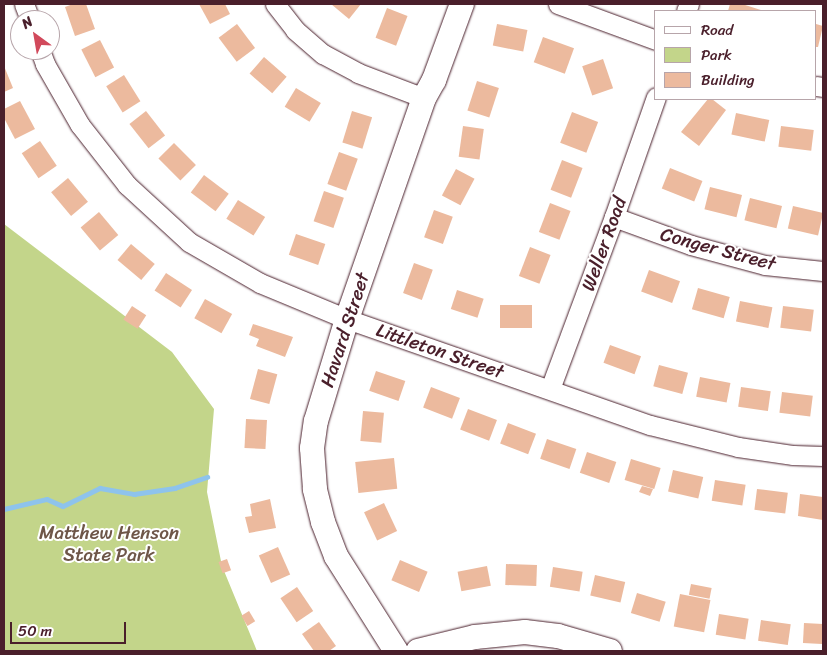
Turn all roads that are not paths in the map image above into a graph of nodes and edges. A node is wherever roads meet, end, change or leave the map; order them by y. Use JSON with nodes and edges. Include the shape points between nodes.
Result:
{"nodes":[{"id":1,"x":275,"y":4,"type":"edge"},
{"id":2,"x":462,"y":4,"type":"edge"},
{"id":3,"x":558,"y":4,"type":"edge"},
{"id":4,"x":654,"y":39,"type":"edge"},
{"id":5,"x":44,"y":60,"type":"edge"},
{"id":6,"x":424,"y":98,"type":"junction"},
{"id":7,"x":655,"y":100,"type":"edge"},
{"id":8,"x":614,"y":217,"type":"junction"},
{"id":9,"x":823,"y":271,"type":"edge"},
{"id":10,"x":347,"y":318,"type":"junction"},
{"id":11,"x":550,"y":389,"type":"junction"},
{"id":12,"x":823,"y":456,"type":"edge"},
{"id":13,"x":396,"y":651,"type":"edge"},
{"id":14,"x":418,"y":651,"type":"edge"},
{"id":15,"x":610,"y":651,"type":"edge"}],
"edges":[{"from":1,"to":6,"type":"street","via":[[295,30],[323,54],[358,73]]},
{"from":2,"to":6,"type":"street","name":"Havard Street","via":[[434,80]]},
{"from":3,"to":4,"type":"street"},
{"from":5,"to":10,"type":"street","name":"Littleton Street","via":[[86,133],[127,185],[189,242],[260,283]]},
{"from":6,"to":10,"type":"street","name":"Havard Street"},
{"from":7,"to":8,"type":"street","name":"Weller Road"},
{"from":8,"to":9,"type":"street","name":"Conger Street","via":[[691,245],[765,265]]},
{"from":8,"to":11,"type":"street","name":"Weller Road"},
{"from":10,"to":11,"type":"street","name":"Littleton Street"},
{"from":10,"to":13,"type":"street","name":"Havard Street","via":[[316,421],[312,448],[315,489],[336,556]]},
{"from":11,"to":12,"type":"street","name":"Littleton Street","via":[[650,425],[738,447]]},
{"from":14,"to":15,"type":"street","via":[[475,636],[525,632],[558,636]]}]}
